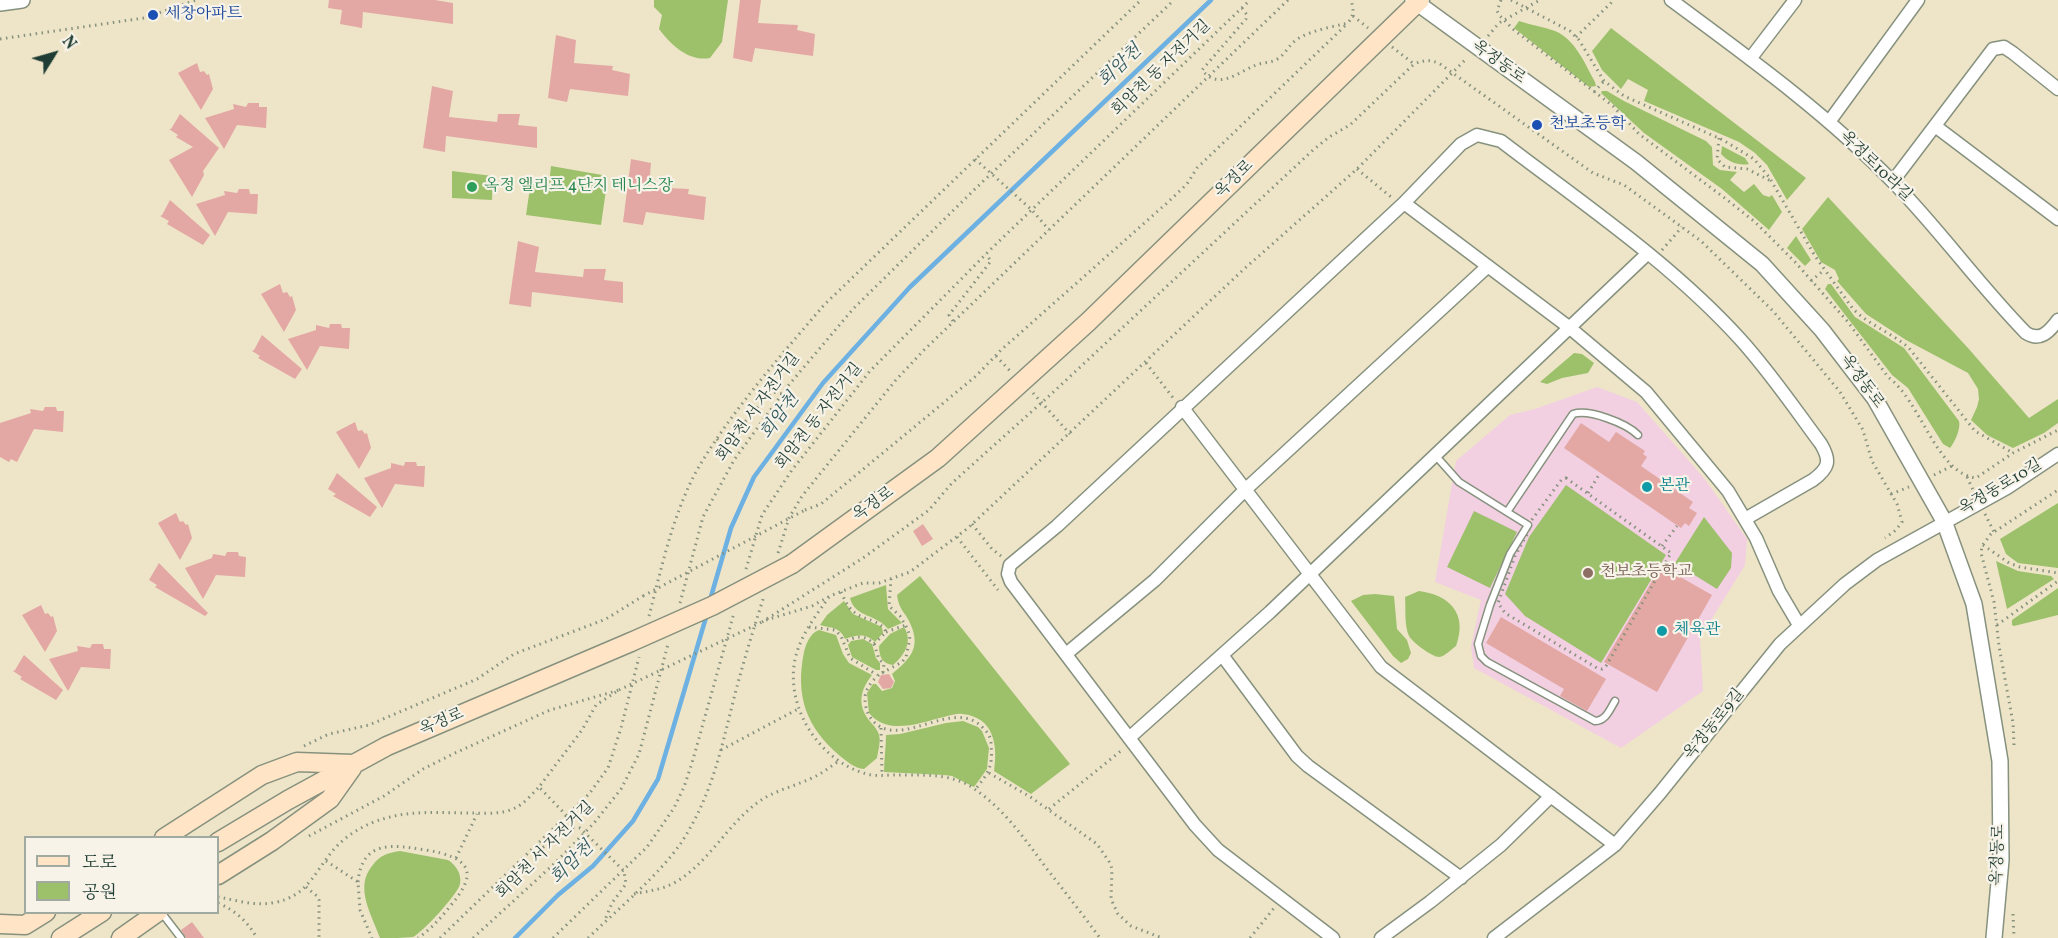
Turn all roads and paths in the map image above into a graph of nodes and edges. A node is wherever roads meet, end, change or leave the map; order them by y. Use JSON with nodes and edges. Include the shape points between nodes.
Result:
{"nodes":[{"id":1,"x":22,"y":0,"type":"edge"},
{"id":2,"x":196,"y":0,"type":"edge"},
{"id":3,"x":1141,"y":0,"type":"edge"},
{"id":4,"x":1174,"y":0,"type":"edge"},
{"id":5,"x":1250,"y":0,"type":"edge"},
{"id":6,"x":1288,"y":0,"type":"edge"},
{"id":7,"x":1351,"y":0,"type":"edge"},
{"id":8,"x":1500,"y":0,"type":"edge"},
{"id":9,"x":1510,"y":0,"type":"edge"},
{"id":10,"x":1540,"y":0,"type":"edge"},
{"id":11,"x":1614,"y":0,"type":"edge"},
{"id":12,"x":1671,"y":0,"type":"edge"},
{"id":13,"x":1795,"y":0,"type":"edge"},
{"id":14,"x":1918,"y":0,"type":"edge"},
{"id":15,"x":1417,"y":1,"type":"edge"},
{"id":16,"x":0,"y":3,"type":"edge"},
{"id":17,"x":1242,"y":8,"type":"junction"},
{"id":18,"x":1526,"y":8,"type":"junction"},
{"id":19,"x":1504,"y":20,"type":"junction"},
{"id":20,"x":1348,"y":23,"type":"junction"},
{"id":21,"x":1576,"y":37,"type":"junction"},
{"id":22,"x":0,"y":39,"type":"edge"},
{"id":23,"x":1477,"y":48,"type":"junction"},
{"id":24,"x":1750,"y":59,"type":"junction"},
{"id":25,"x":1452,"y":74,"type":"junction"},
{"id":26,"x":1208,"y":77,"type":"junction"},
{"id":27,"x":1604,"y":81,"type":"junction"},
{"id":28,"x":2058,"y":89,"type":"edge"},
{"id":29,"x":1594,"y":92,"type":"dead end"},
{"id":30,"x":1829,"y":122,"type":"junction"},
{"id":31,"x":1935,"y":126,"type":"junction"},
{"id":32,"x":1719,"y":138,"type":"junction"},
{"id":33,"x":975,"y":159,"type":"junction"},
{"id":34,"x":1357,"y":169,"type":"junction"},
{"id":35,"x":992,"y":173,"type":"junction"},
{"id":36,"x":1771,"y":181,"type":"junction"},
{"id":37,"x":1893,"y":182,"type":"junction"},
{"id":38,"x":1400,"y":202,"type":"junction"},
{"id":39,"x":1032,"y":210,"type":"junction"},
{"id":40,"x":2058,"y":219,"type":"edge"},
{"id":41,"x":1682,"y":227,"type":"dead end"},
{"id":42,"x":1049,"y":230,"type":"junction"},
{"id":43,"x":1661,"y":251,"type":"dead end"},
{"id":44,"x":986,"y":254,"type":"junction"},
{"id":45,"x":1647,"y":254,"type":"junction"},
{"id":46,"x":1487,"y":267,"type":"junction"},
{"id":47,"x":1824,"y":270,"type":"junction"},
{"id":48,"x":1811,"y":281,"type":"dead end"},
{"id":49,"x":2058,"y":320,"type":"edge"},
{"id":50,"x":953,"y":322,"type":"junction"},
{"id":51,"x":1570,"y":328,"type":"junction"},
{"id":52,"x":1146,"y":363,"type":"junction"},
{"id":53,"x":782,"y":394,"type":"junction"},
{"id":54,"x":1042,"y":402,"type":"junction"},
{"id":55,"x":1180,"y":405,"type":"junction"},
{"id":56,"x":1070,"y":434,"type":"junction"},
{"id":57,"x":1638,"y":435,"type":"dead end"},
{"id":58,"x":717,"y":440,"type":"junction"},
{"id":59,"x":2013,"y":453,"type":"dead end"},
{"id":60,"x":2058,"y":454,"type":"edge"},
{"id":61,"x":1435,"y":455,"type":"junction"},
{"id":62,"x":1600,"y":473,"type":"dead end"},
{"id":63,"x":1246,"y":489,"type":"junction"},
{"id":64,"x":2058,"y":489,"type":"edge"},
{"id":65,"x":1588,"y":493,"type":"junction"},
{"id":66,"x":1507,"y":512,"type":"junction"},
{"id":67,"x":1744,"y":519,"type":"junction"},
{"id":68,"x":1944,"y":521,"type":"junction"},
{"id":69,"x":972,"y":524,"type":"junction"},
{"id":70,"x":1528,"y":525,"type":"junction"},
{"id":71,"x":1677,"y":526,"type":"dead end"},
{"id":72,"x":1998,"y":530,"type":"dead end"},
{"id":73,"x":1983,"y":544,"type":"dead end"},
{"id":74,"x":1662,"y":546,"type":"junction"},
{"id":75,"x":1005,"y":556,"type":"dead end"},
{"id":76,"x":783,"y":563,"type":"junction"},
{"id":77,"x":1311,"y":573,"type":"junction"},
{"id":78,"x":2058,"y":573,"type":"edge"},
{"id":79,"x":744,"y":576,"type":"dead end"},
{"id":80,"x":891,"y":579,"type":"junction"},
{"id":81,"x":2058,"y":581,"type":"edge"},
{"id":82,"x":841,"y":591,"type":"junction"},
{"id":83,"x":765,"y":593,"type":"dead end"},
{"id":84,"x":830,"y":596,"type":"junction"},
{"id":85,"x":680,"y":603,"type":"dead end"},
{"id":86,"x":734,"y":611,"type":"dead end"},
{"id":87,"x":762,"y":622,"type":"junction"},
{"id":88,"x":647,"y":625,"type":"dead end"},
{"id":89,"x":906,"y":625,"type":"junction"},
{"id":90,"x":1800,"y":625,"type":"junction"},
{"id":91,"x":1997,"y":626,"type":"dead end"},
{"id":92,"x":809,"y":627,"type":"junction"},
{"id":93,"x":886,"y":632,"type":"junction"},
{"id":94,"x":670,"y":635,"type":"dead end"},
{"id":95,"x":843,"y":643,"type":"junction"},
{"id":96,"x":874,"y":644,"type":"junction"},
{"id":97,"x":636,"y":645,"type":"junction"},
{"id":98,"x":1066,"y":654,"type":"junction"},
{"id":99,"x":1222,"y":655,"type":"junction"},
{"id":100,"x":880,"y":674,"type":"junction"},
{"id":101,"x":619,"y":690,"type":"junction"},
{"id":102,"x":1615,"y":701,"type":"dead end"},
{"id":103,"x":798,"y":709,"type":"junction"},
{"id":104,"x":881,"y":728,"type":"junction"},
{"id":105,"x":1126,"y":743,"type":"junction"},
{"id":106,"x":302,"y":747,"type":"dead end"},
{"id":107,"x":721,"y":750,"type":"junction"},
{"id":108,"x":839,"y":761,"type":"junction"},
{"id":109,"x":354,"y":764,"type":"junction"},
{"id":110,"x":989,"y":773,"type":"junction"},
{"id":111,"x":882,"y":775,"type":"junction"},
{"id":112,"x":539,"y":787,"type":"junction"},
{"id":113,"x":975,"y":790,"type":"junction"},
{"id":114,"x":1551,"y":796,"type":"junction"},
{"id":115,"x":1049,"y":810,"type":"junction"},
{"id":116,"x":477,"y":813,"type":"junction"},
{"id":117,"x":567,"y":816,"type":"junction"},
{"id":118,"x":585,"y":832,"type":"junction"},
{"id":119,"x":166,"y":836,"type":"edge"},
{"id":120,"x":301,"y":840,"type":"dead end"},
{"id":121,"x":219,"y":841,"type":"edge"},
{"id":122,"x":538,"y":844,"type":"junction"},
{"id":123,"x":1615,"y":844,"type":"junction"},
{"id":124,"x":456,"y":858,"type":"junction"},
{"id":125,"x":326,"y":861,"type":"junction"},
{"id":126,"x":624,"y":870,"type":"junction"},
{"id":127,"x":219,"y":874,"type":"edge"},
{"id":128,"x":1461,"y":878,"type":"junction"},
{"id":129,"x":358,"y":882,"type":"dead end"},
{"id":130,"x":306,"y":887,"type":"junction"},
{"id":131,"x":634,"y":894,"type":"junction"},
{"id":132,"x":219,"y":897,"type":"edge"},
{"id":133,"x":219,"y":903,"type":"edge"},
{"id":134,"x":99,"y":914,"type":"edge"},
{"id":135,"x":157,"y":914,"type":"edge"},
{"id":136,"x":162,"y":914,"type":"edge"},
{"id":137,"x":1281,"y":914,"type":"dead end"},
{"id":138,"x":40,"y":917,"type":"edge"},
{"id":139,"x":605,"y":922,"type":"junction"},
{"id":140,"x":0,"y":924,"type":"edge"},
{"id":141,"x":11,"y":938,"type":"edge"},
{"id":142,"x":61,"y":938,"type":"edge"},
{"id":143,"x":121,"y":938,"type":"edge"},
{"id":144,"x":181,"y":938,"type":"edge"},
{"id":145,"x":257,"y":938,"type":"edge"},
{"id":146,"x":319,"y":938,"type":"edge"},
{"id":147,"x":372,"y":938,"type":"edge"},
{"id":148,"x":418,"y":938,"type":"edge"},
{"id":149,"x":440,"y":938,"type":"edge"},
{"id":150,"x":473,"y":938,"type":"edge"},
{"id":151,"x":554,"y":938,"type":"edge"},
{"id":152,"x":588,"y":938,"type":"edge"},
{"id":153,"x":1100,"y":938,"type":"edge"},
{"id":154,"x":1162,"y":938,"type":"edge"},
{"id":155,"x":1250,"y":938,"type":"edge"},
{"id":156,"x":1333,"y":938,"type":"edge"},
{"id":157,"x":1381,"y":938,"type":"edge"},
{"id":158,"x":1494,"y":938,"type":"edge"},
{"id":159,"x":1994,"y":938,"type":"edge"}],
"edges":[{"from":1,"to":16,"type":"street"},
{"from":2,"to":22,"type":"path","via":[[144,18]]},
{"from":3,"to":33,"type":"path"},
{"from":4,"to":35,"type":"path","name":"회암천 서 자전거길"},
{"from":5,"to":17,"type":"path","name":"회암천 동 자전거길"},
{"from":6,"to":26,"type":"path"},
{"from":7,"to":20,"type":"path","via":[[1353,16]]},
{"from":8,"to":19,"type":"path","via":[[1497,11]]},
{"from":9,"to":18,"type":"path"},
{"from":10,"to":18,"type":"path"},
{"from":11,"to":21,"type":"path"},
{"from":12,"to":24,"type":"street","name":"옥정로10라길"},
{"from":13,"to":24,"type":"street"},
{"from":14,"to":30,"type":"street"},
{"from":15,"to":23,"type":"street","name":"옥정동로"},
{"from":15,"to":76,"type":"main road","name":"옥정로","via":[[1088,322],[938,458]]},
{"from":17,"to":26,"type":"path","via":[[1246,19],[1202,70]]},
{"from":17,"to":39,"type":"path","name":"회암천 동 자전거길"},
{"from":18,"to":19,"type":"path"},
{"from":18,"to":21,"type":"path","via":[[1560,24]]},
{"from":19,"to":23,"type":"path"},
{"from":20,"to":26,"type":"path","via":[[1296,39],[1280,58],[1242,74],[1220,80]]},
{"from":20,"to":106,"type":"path","bridge":true,"via":[[1197,168],[1187,184],[976,376],[821,504],[606,619],[514,654],[477,679],[369,725],[329,734]]},
{"from":21,"to":27,"type":"path"},
{"from":23,"to":25,"type":"path"},
{"from":23,"to":68,"type":"street","name":"옥정동로","via":[[1636,162],[1762,264],[1822,330],[1875,399]]},
{"from":24,"to":30,"type":"street","name":"옥정로10라길"},
{"from":25,"to":34,"type":"path"},
{"from":25,"to":54,"type":"path","via":[[1432,60],[1414,64],[1350,125],[1312,151]]},
{"from":26,"to":42,"type":"path"},
{"from":27,"to":29,"type":"path"},
{"from":27,"to":32,"type":"path","via":[[1624,96]]},
{"from":28,"to":31,"type":"street","via":[[2004,47],[1993,49]]},
{"from":30,"to":37,"type":"street","name":"옥정로10라길"},
{"from":31,"to":37,"type":"street"},
{"from":31,"to":40,"type":"street"},
{"from":32,"to":36,"type":"path","via":[[1755,159]]},
{"from":32,"to":36,"type":"path","via":[[1717,159],[1725,168],[1747,169]]},
{"from":33,"to":35,"type":"path"},
{"from":33,"to":58,"type":"path","via":[[824,305]]},
{"from":34,"to":38,"type":"path"},
{"from":34,"to":52,"type":"path"},
{"from":35,"to":39,"type":"path"},
{"from":35,"to":53,"type":"path","name":"회암천 서 자전거길","via":[[853,309]]},
{"from":36,"to":47,"type":"path"},
{"from":37,"to":49,"type":"street","name":"옥정로10라길","via":[[2026,333],[2045,334]]},
{"from":38,"to":45,"type":"street","via":[[1461,144],[1477,135],[1501,141]]},
{"from":38,"to":46,"type":"street"},
{"from":38,"to":55,"type":"street"},
{"from":39,"to":42,"type":"path"},
{"from":39,"to":44,"type":"path","name":"회암천 동 자전거길"},
{"from":41,"to":43,"type":"path"},
{"from":42,"to":50,"type":"path"},
{"from":44,"to":50,"type":"path","via":[[992,261],[949,315]]},
{"from":44,"to":79,"type":"path","name":"회암천 동 자전거길","via":[[870,371],[792,470],[762,515]]},
{"from":45,"to":51,"type":"street"},
{"from":45,"to":67,"type":"street","via":[[1740,339],[1827,457],[1826,468],[1819,476]]},
{"from":46,"to":51,"type":"street"},
{"from":46,"to":63,"type":"street"},
{"from":47,"to":48,"type":"path"},
{"from":47,"to":59,"type":"path","via":[[1860,315],[1909,348],[1975,431]]},
{"from":50,"to":76,"type":"path","via":[[895,381],[801,496],[789,518]]},
{"from":51,"to":61,"type":"street"},
{"from":51,"to":67,"type":"street","via":[[1646,392],[1723,484]]},
{"from":52,"to":55,"type":"path"},
{"from":52,"to":56,"type":"path"},
{"from":53,"to":58,"type":"path","via":[[773,392],[767,396],[725,445]]},
{"from":53,"to":85,"type":"path","name":"회암천 서 자전거길","via":[[734,460],[702,517]]},
{"from":54,"to":56,"type":"path"},
{"from":54,"to":87,"type":"path","via":[[952,483],[929,510],[863,558]]},
{"from":55,"to":63,"type":"street"},
{"from":55,"to":98,"type":"street","via":[[1057,526],[1010,565],[1011,582]]},
{"from":56,"to":69,"type":"path"},
{"from":57,"to":66,"type":"lane","via":[[1624,423],[1573,414]]},
{"from":58,"to":88,"type":"path","via":[[684,500]]},
{"from":60,"to":68,"type":"street","name":"옥정동로10길","via":[[2007,488]]},
{"from":61,"to":66,"type":"lane","via":[[1459,482]]},
{"from":61,"to":77,"type":"street"},
{"from":62,"to":65,"type":"path"},
{"from":63,"to":77,"type":"street"},
{"from":63,"to":98,"type":"street","via":[[1155,580]]},
{"from":64,"to":72,"type":"path"},
{"from":65,"to":70,"type":"path","via":[[1564,478]]},
{"from":65,"to":74,"type":"path"},
{"from":66,"to":70,"type":"lane"},
{"from":67,"to":90,"type":"street"},
{"from":68,"to":90,"type":"street","name":"옥정동로9길","via":[[1877,560]]},
{"from":68,"to":159,"type":"street","name":"옥정동로","via":[[1974,604],[2000,761],[2001,860]]},
{"from":69,"to":75,"type":"path","via":[[996,553]]},
{"from":69,"to":80,"type":"path","via":[[910,572]]},
{"from":70,"to":74,"type":"path","via":[[1529,531],[1498,603],[1505,613],[1599,669],[1606,666],[1671,557],[1670,551]]},
{"from":70,"to":102,"type":"lane","via":[[1510,554],[1490,605],[1478,644],[1481,656],[1595,721],[1604,718]]},
{"from":71,"to":74,"type":"path"},
{"from":73,"to":78,"type":"path","via":[[2009,563]]},
{"from":76,"to":97,"type":"main road","name":"옥정로","bridge":true},
{"from":77,"to":99,"type":"street"},
{"from":77,"to":114,"type":"street","via":[[1386,671]]},
{"from":80,"to":82,"type":"path"},
{"from":80,"to":89,"type":"path","via":[[889,606]]},
{"from":81,"to":91,"type":"path"},
{"from":82,"to":84,"type":"path"},
{"from":82,"to":93,"type":"path","via":[[855,613],[883,626]]},
{"from":83,"to":107,"type":"path"},
{"from":84,"to":87,"type":"path"},
{"from":84,"to":92,"type":"path"},
{"from":86,"to":126,"type":"path","via":[[684,788],[655,838]]},
{"from":87,"to":101,"type":"path","bridge":true},
{"from":89,"to":93,"type":"path"},
{"from":89,"to":100,"type":"path","via":[[910,636],[906,657],[898,666]]},
{"from":90,"to":123,"type":"street","name":"옥정동로9길","via":[[1780,644]]},
{"from":92,"to":95,"type":"path","via":[[835,630]]},
{"from":92,"to":103,"type":"path","via":[[794,665],[792,683]]},
{"from":93,"to":96,"type":"path"},
{"from":94,"to":118,"type":"path","name":"회암천 서 자전거길","via":[[647,730],[633,769]]},
{"from":95,"to":96,"type":"path","via":[[859,636]]},
{"from":95,"to":100,"type":"path","via":[[850,658]]},
{"from":96,"to":100,"type":"path","via":[[884,664]]},
{"from":97,"to":109,"type":"main road","name":"옥정로"},
{"from":97,"to":117,"type":"path","via":[[621,728],[608,768]]},
{"from":98,"to":105,"type":"street"},
{"from":99,"to":105,"type":"street"},
{"from":99,"to":128,"type":"street","via":[[1297,756]]},
{"from":100,"to":104,"type":"path","via":[[865,694],[865,702],[869,717]]},
{"from":101,"to":112,"type":"path","via":[[596,705]]},
{"from":101,"to":120,"type":"path","via":[[550,711],[455,753]]},
{"from":103,"to":107,"type":"path"},
{"from":103,"to":108,"type":"path","via":[[823,747]]},
{"from":104,"to":110,"type":"path","via":[[899,730],[950,718],[972,720],[982,726],[991,741]]},
{"from":104,"to":111,"type":"path"},
{"from":105,"to":115,"type":"path"},
{"from":105,"to":156,"type":"street","via":[[1218,850]]},
{"from":107,"to":131,"type":"path","via":[[702,806],[680,844]]},
{"from":108,"to":111,"type":"path","via":[[857,771]]},
{"from":108,"to":131,"type":"path","via":[[757,803],[704,859],[675,882]]},
{"from":109,"to":119,"type":"main road","via":[[297,762],[271,771]]},
{"from":109,"to":121,"type":"main road","name":"옥정로"},
{"from":109,"to":127,"type":"main road","via":[[330,799]]},
{"from":110,"to":113,"type":"path"},
{"from":110,"to":115,"type":"path"},
{"from":111,"to":113,"type":"path","via":[[949,778]]},
{"from":112,"to":116,"type":"path","via":[[515,808]]},
{"from":112,"to":117,"type":"path"},
{"from":113,"to":153,"type":"path","via":[[1007,816]]},
{"from":114,"to":123,"type":"street"},
{"from":114,"to":128,"type":"street","via":[[1502,845]]},
{"from":115,"to":154,"type":"path","via":[[1091,839],[1107,858],[1112,869],[1111,899],[1118,914],[1131,926]]},
{"from":116,"to":124,"type":"path"},
{"from":116,"to":125,"type":"path","via":[[409,813],[381,819],[339,844]]},
{"from":117,"to":122,"type":"path"},
{"from":118,"to":122,"type":"path","via":[[571,828],[542,848]]},
{"from":118,"to":126,"type":"path"},
{"from":118,"to":150,"type":"path","name":"회암천 서 자전거길"},
{"from":122,"to":149,"type":"path"},
{"from":123,"to":158,"type":"street","name":"옥정동로9길"},
{"from":124,"to":129,"type":"path","via":[[392,845],[382,847],[362,865]]},
{"from":124,"to":148,"type":"path","via":[[467,872],[464,890]]},
{"from":125,"to":130,"type":"path"},
{"from":125,"to":147,"type":"path","via":[[358,882],[360,910]]},
{"from":126,"to":139,"type":"path","via":[[626,884],[612,903]]},
{"from":126,"to":151,"type":"path"},
{"from":128,"to":157,"type":"street"},
{"from":130,"to":132,"type":"path","via":[[274,903]]},
{"from":130,"to":146,"type":"path","via":[[319,900]]},
{"from":131,"to":139,"type":"path"},
{"from":133,"to":145,"type":"path","via":[[234,910]]},
{"from":134,"to":142,"type":"main road"},
{"from":135,"to":143,"type":"main road"},
{"from":136,"to":144,"type":"lane"},
{"from":137,"to":155,"type":"path","via":[[1273,908]]},
{"from":138,"to":140,"type":"main road","via":[[17,926]]},
{"from":138,"to":141,"type":"main road"},
{"from":139,"to":152,"type":"path"}]}
